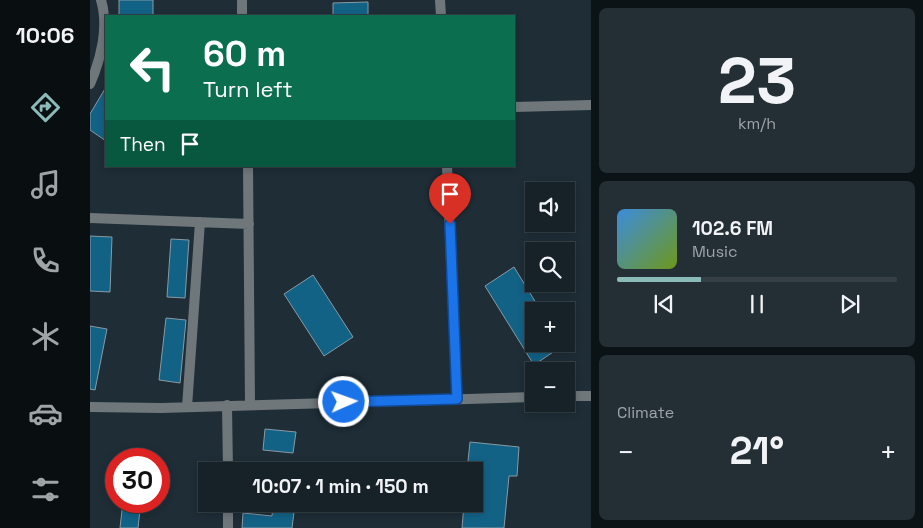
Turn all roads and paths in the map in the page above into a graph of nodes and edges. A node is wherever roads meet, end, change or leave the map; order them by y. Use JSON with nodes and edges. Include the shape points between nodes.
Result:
{"nodes":[{"id":1,"x":101,"y":0,"type":"edge"},
{"id":2,"x":242,"y":0,"type":"edge"},
{"id":3,"x":440,"y":0,"type":"edge"},
{"id":4,"x":242,"y":15,"type":"edge"},
{"id":5,"x":441,"y":15,"type":"edge"},
{"id":6,"x":90,"y":84,"type":"edge"},
{"id":7,"x":590,"y":105,"type":"edge"},
{"id":8,"x":515,"y":107,"type":"edge"},
{"id":9,"x":248,"y":167,"type":"edge"},
{"id":10,"x":447,"y":167,"type":"edge"},
{"id":11,"x":90,"y":218,"type":"edge"},
{"id":12,"x":200,"y":222,"type":"junction"},
{"id":13,"x":250,"y":224,"type":"junction"},
{"id":14,"x":575,"y":396,"type":"edge"},
{"id":15,"x":590,"y":396,"type":"edge"},
{"id":16,"x":525,"y":397,"type":"edge"},
{"id":17,"x":457,"y":399,"type":"junction"},
{"id":18,"x":250,"y":404,"type":"junction"},
{"id":19,"x":227,"y":405,"type":"junction"},
{"id":20,"x":90,"y":407,"type":"edge"},
{"id":21,"x":187,"y":407,"type":"junction"},
{"id":22,"x":228,"y":462,"type":"edge"},
{"id":23,"x":228,"y":512,"type":"edge"},
{"id":24,"x":228,"y":528,"type":"edge"}],
"edges":[{"from":1,"to":6,"type":"street","via":[[103,40]]},
{"from":2,"to":4,"type":"street"},
{"from":3,"to":5,"type":"street"},
{"from":7,"to":8,"type":"street"},
{"from":9,"to":13,"type":"street"},
{"from":10,"to":17,"type":"street"},
{"from":11,"to":12,"type":"street"},
{"from":12,"to":13,"type":"street"},
{"from":12,"to":21,"type":"street"},
{"from":13,"to":18,"type":"street"},
{"from":14,"to":15,"type":"street"},
{"from":16,"to":17,"type":"street"},
{"from":17,"to":18,"type":"street"},
{"from":18,"to":19,"type":"street"},
{"from":19,"to":21,"type":"street"},
{"from":19,"to":22,"type":"street"},
{"from":20,"to":21,"type":"street"},
{"from":23,"to":24,"type":"street"}]}
